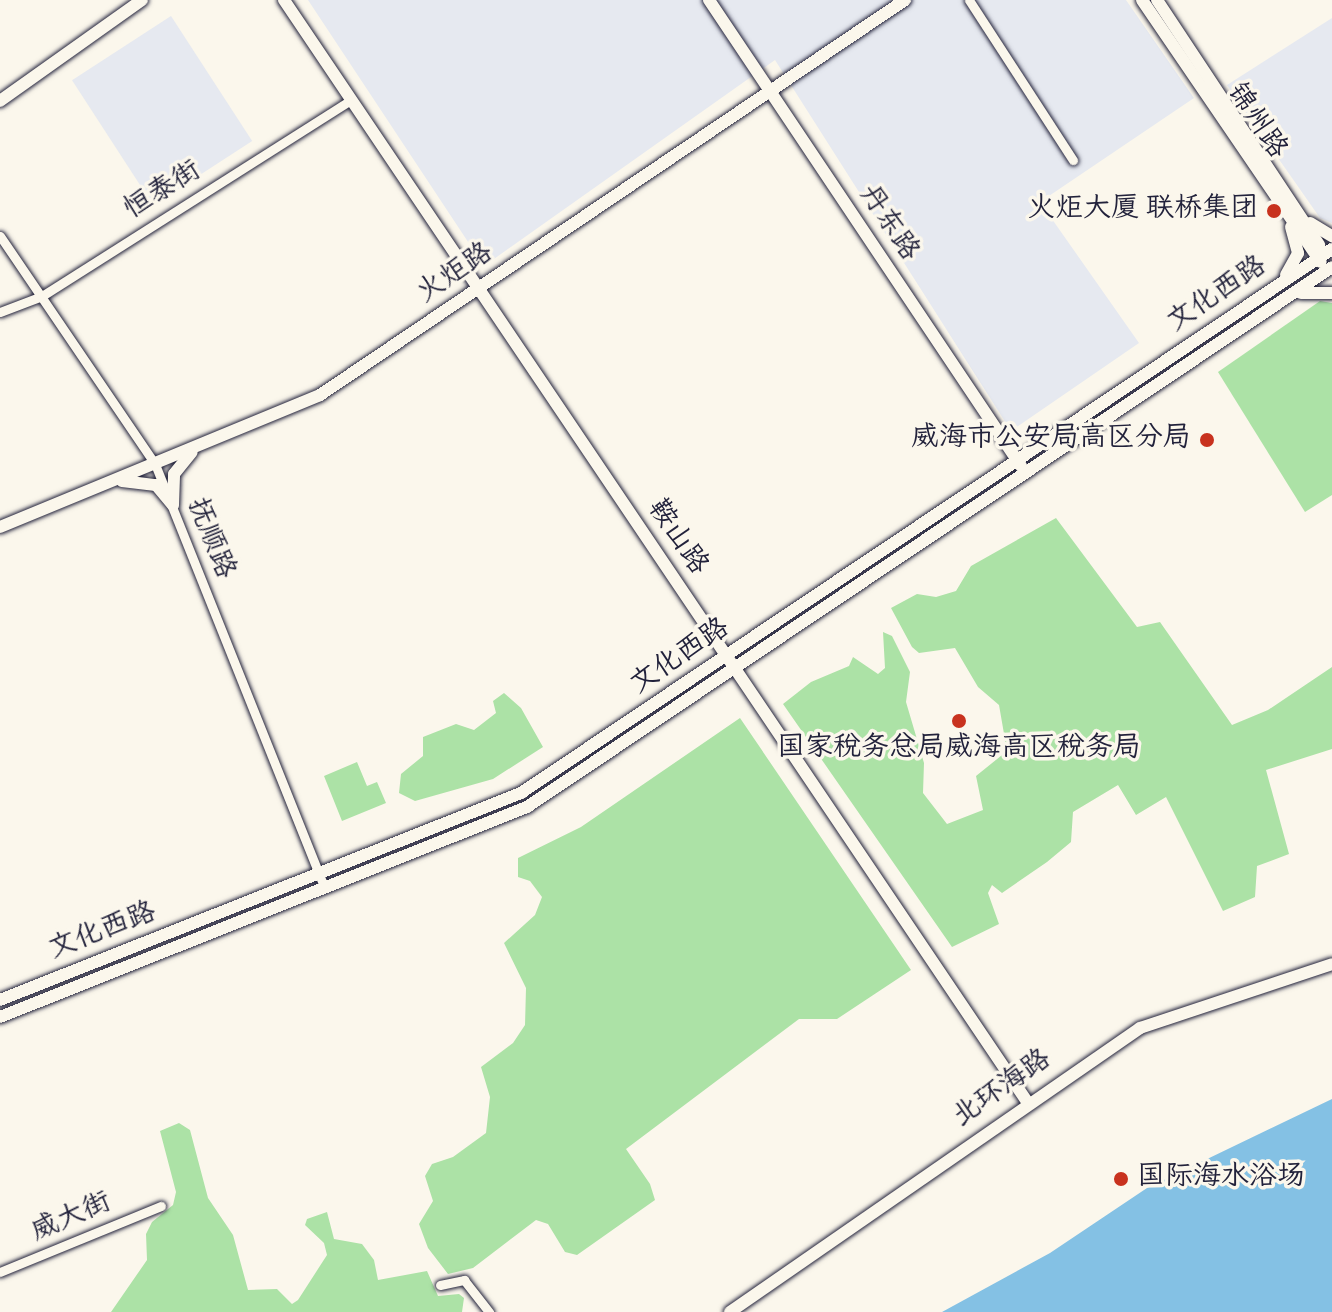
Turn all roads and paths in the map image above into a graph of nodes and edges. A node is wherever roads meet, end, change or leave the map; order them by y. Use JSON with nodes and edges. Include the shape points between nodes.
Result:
{"nodes":[{"id":1,"x":142,"y":0,"type":"edge"},
{"id":2,"x":284,"y":0,"type":"edge"},
{"id":3,"x":709,"y":0,"type":"edge"},
{"id":4,"x":905,"y":0,"type":"edge"},
{"id":5,"x":969,"y":0,"type":"edge"},
{"id":6,"x":1142,"y":0,"type":"edge"},
{"id":7,"x":1157,"y":0,"type":"edge"},
{"id":8,"x":770,"y":91,"type":"junction"},
{"id":9,"x":0,"y":101,"type":"edge"},
{"id":10,"x":349,"y":101,"type":"junction"},
{"id":11,"x":1073,"y":160,"type":"dead end"},
{"id":12,"x":1287,"y":204,"type":"junction"},
{"id":13,"x":0,"y":236,"type":"edge"},
{"id":14,"x":1332,"y":236,"type":"edge"},
{"id":15,"x":1328,"y":260,"type":"edge"},
{"id":16,"x":479,"y":289,"type":"junction"},
{"id":17,"x":1271,"y":289,"type":"junction"},
{"id":18,"x":1332,"y":293,"type":"edge"},
{"id":19,"x":42,"y":296,"type":"junction"},
{"id":20,"x":1280,"y":302,"type":"junction"},
{"id":21,"x":0,"y":312,"type":"edge"},
{"id":22,"x":196,"y":448,"type":"junction"},
{"id":23,"x":1017,"y":461,"type":"junction"},
{"id":24,"x":155,"y":464,"type":"junction"},
{"id":25,"x":1026,"y":474,"type":"junction"},
{"id":26,"x":109,"y":482,"type":"junction"},
{"id":27,"x":173,"y":505,"type":"junction"},
{"id":28,"x":0,"y":527,"type":"edge"},
{"id":29,"x":727,"y":655,"type":"junction"},
{"id":30,"x":737,"y":670,"type":"junction"},
{"id":31,"x":322,"y":880,"type":"junction"},
{"id":32,"x":1332,"y":964,"type":"edge"},
{"id":33,"x":0,"y":1000,"type":"edge"},
{"id":34,"x":0,"y":1017,"type":"edge"},
{"id":35,"x":1028,"y":1103,"type":"junction"},
{"id":36,"x":161,"y":1206,"type":"dead end"},
{"id":37,"x":0,"y":1272,"type":"edge"},
{"id":38,"x":440,"y":1285,"type":"dead end"},
{"id":39,"x":489,"y":1312,"type":"edge"},
{"id":40,"x":730,"y":1312,"type":"edge"}],
"edges":[{"from":1,"to":9,"type":"main road"},
{"from":2,"to":10,"type":"main road","name":"鞍山路"},
{"from":3,"to":8,"type":"main road","name":"丹东路"},
{"from":4,"to":8,"type":"main road","name":"火炬路"},
{"from":5,"to":11,"type":"street"},
{"from":6,"to":12,"type":"main road","name":"锦州路"},
{"from":7,"to":12,"type":"main road","name":"锦州路"},
{"from":8,"to":16,"type":"main road","name":"火炬路"},
{"from":8,"to":23,"type":"main road","name":"丹东路"},
{"from":10,"to":16,"type":"main road","name":"鞍山路"},
{"from":10,"to":19,"type":"street","name":"恒泰街"},
{"from":12,"to":14,"type":"main road"},
{"from":12,"to":15,"type":"main road","name":"锦州路"},
{"from":12,"to":17,"type":"main road","via":[[1298,253],[1294,266]]},
{"from":13,"to":19,"type":"street","name":"抚顺路"},
{"from":15,"to":17,"type":"main road","name":"文化西路"},
{"from":15,"to":20,"type":"main road","name":"文化西路"},
{"from":16,"to":22,"type":"main road","name":"火炬路","via":[[320,395]]},
{"from":16,"to":29,"type":"main road","name":"鞍山路"},
{"from":17,"to":23,"type":"main road","name":"文化西路"},
{"from":18,"to":20,"type":"main road","via":[[1310,290]]},
{"from":19,"to":21,"type":"street","name":"恒泰街"},
{"from":19,"to":24,"type":"street","name":"抚顺路"},
{"from":20,"to":25,"type":"main road","name":"文化西路"},
{"from":22,"to":24,"type":"main road","name":"火炬路"},
{"from":22,"to":27,"type":"main road","via":[[174,474]]},
{"from":23,"to":25,"type":"main road","name":"丹东路"},
{"from":23,"to":29,"type":"main road","name":"文化西路"},
{"from":24,"to":26,"type":"main road","name":"火炬路"},
{"from":24,"to":27,"type":"street","name":"抚顺路"},
{"from":25,"to":30,"type":"main road","name":"文化西路"},
{"from":26,"to":27,"type":"main road","via":[[147,482]]},
{"from":26,"to":28,"type":"main road","name":"火炬路"},
{"from":27,"to":31,"type":"street","name":"抚顺路"},
{"from":29,"to":30,"type":"main road","name":"鞍山路"},
{"from":29,"to":31,"type":"main road","name":"文化西路","via":[[521,793]]},
{"from":30,"to":31,"type":"main road","name":"文化西路","via":[[527,807]]},
{"from":30,"to":35,"type":"main road","name":"鞍山路"},
{"from":31,"to":33,"type":"main road","name":"文化西路"},
{"from":31,"to":34,"type":"main road","name":"文化西路"},
{"from":32,"to":35,"type":"main road","name":"北环海路","via":[[1140,1028]]},
{"from":35,"to":40,"type":"main road","name":"北环海路"},
{"from":36,"to":37,"type":"street","name":"威大街"},
{"from":38,"to":39,"type":"street","via":[[464,1280]]}]}
